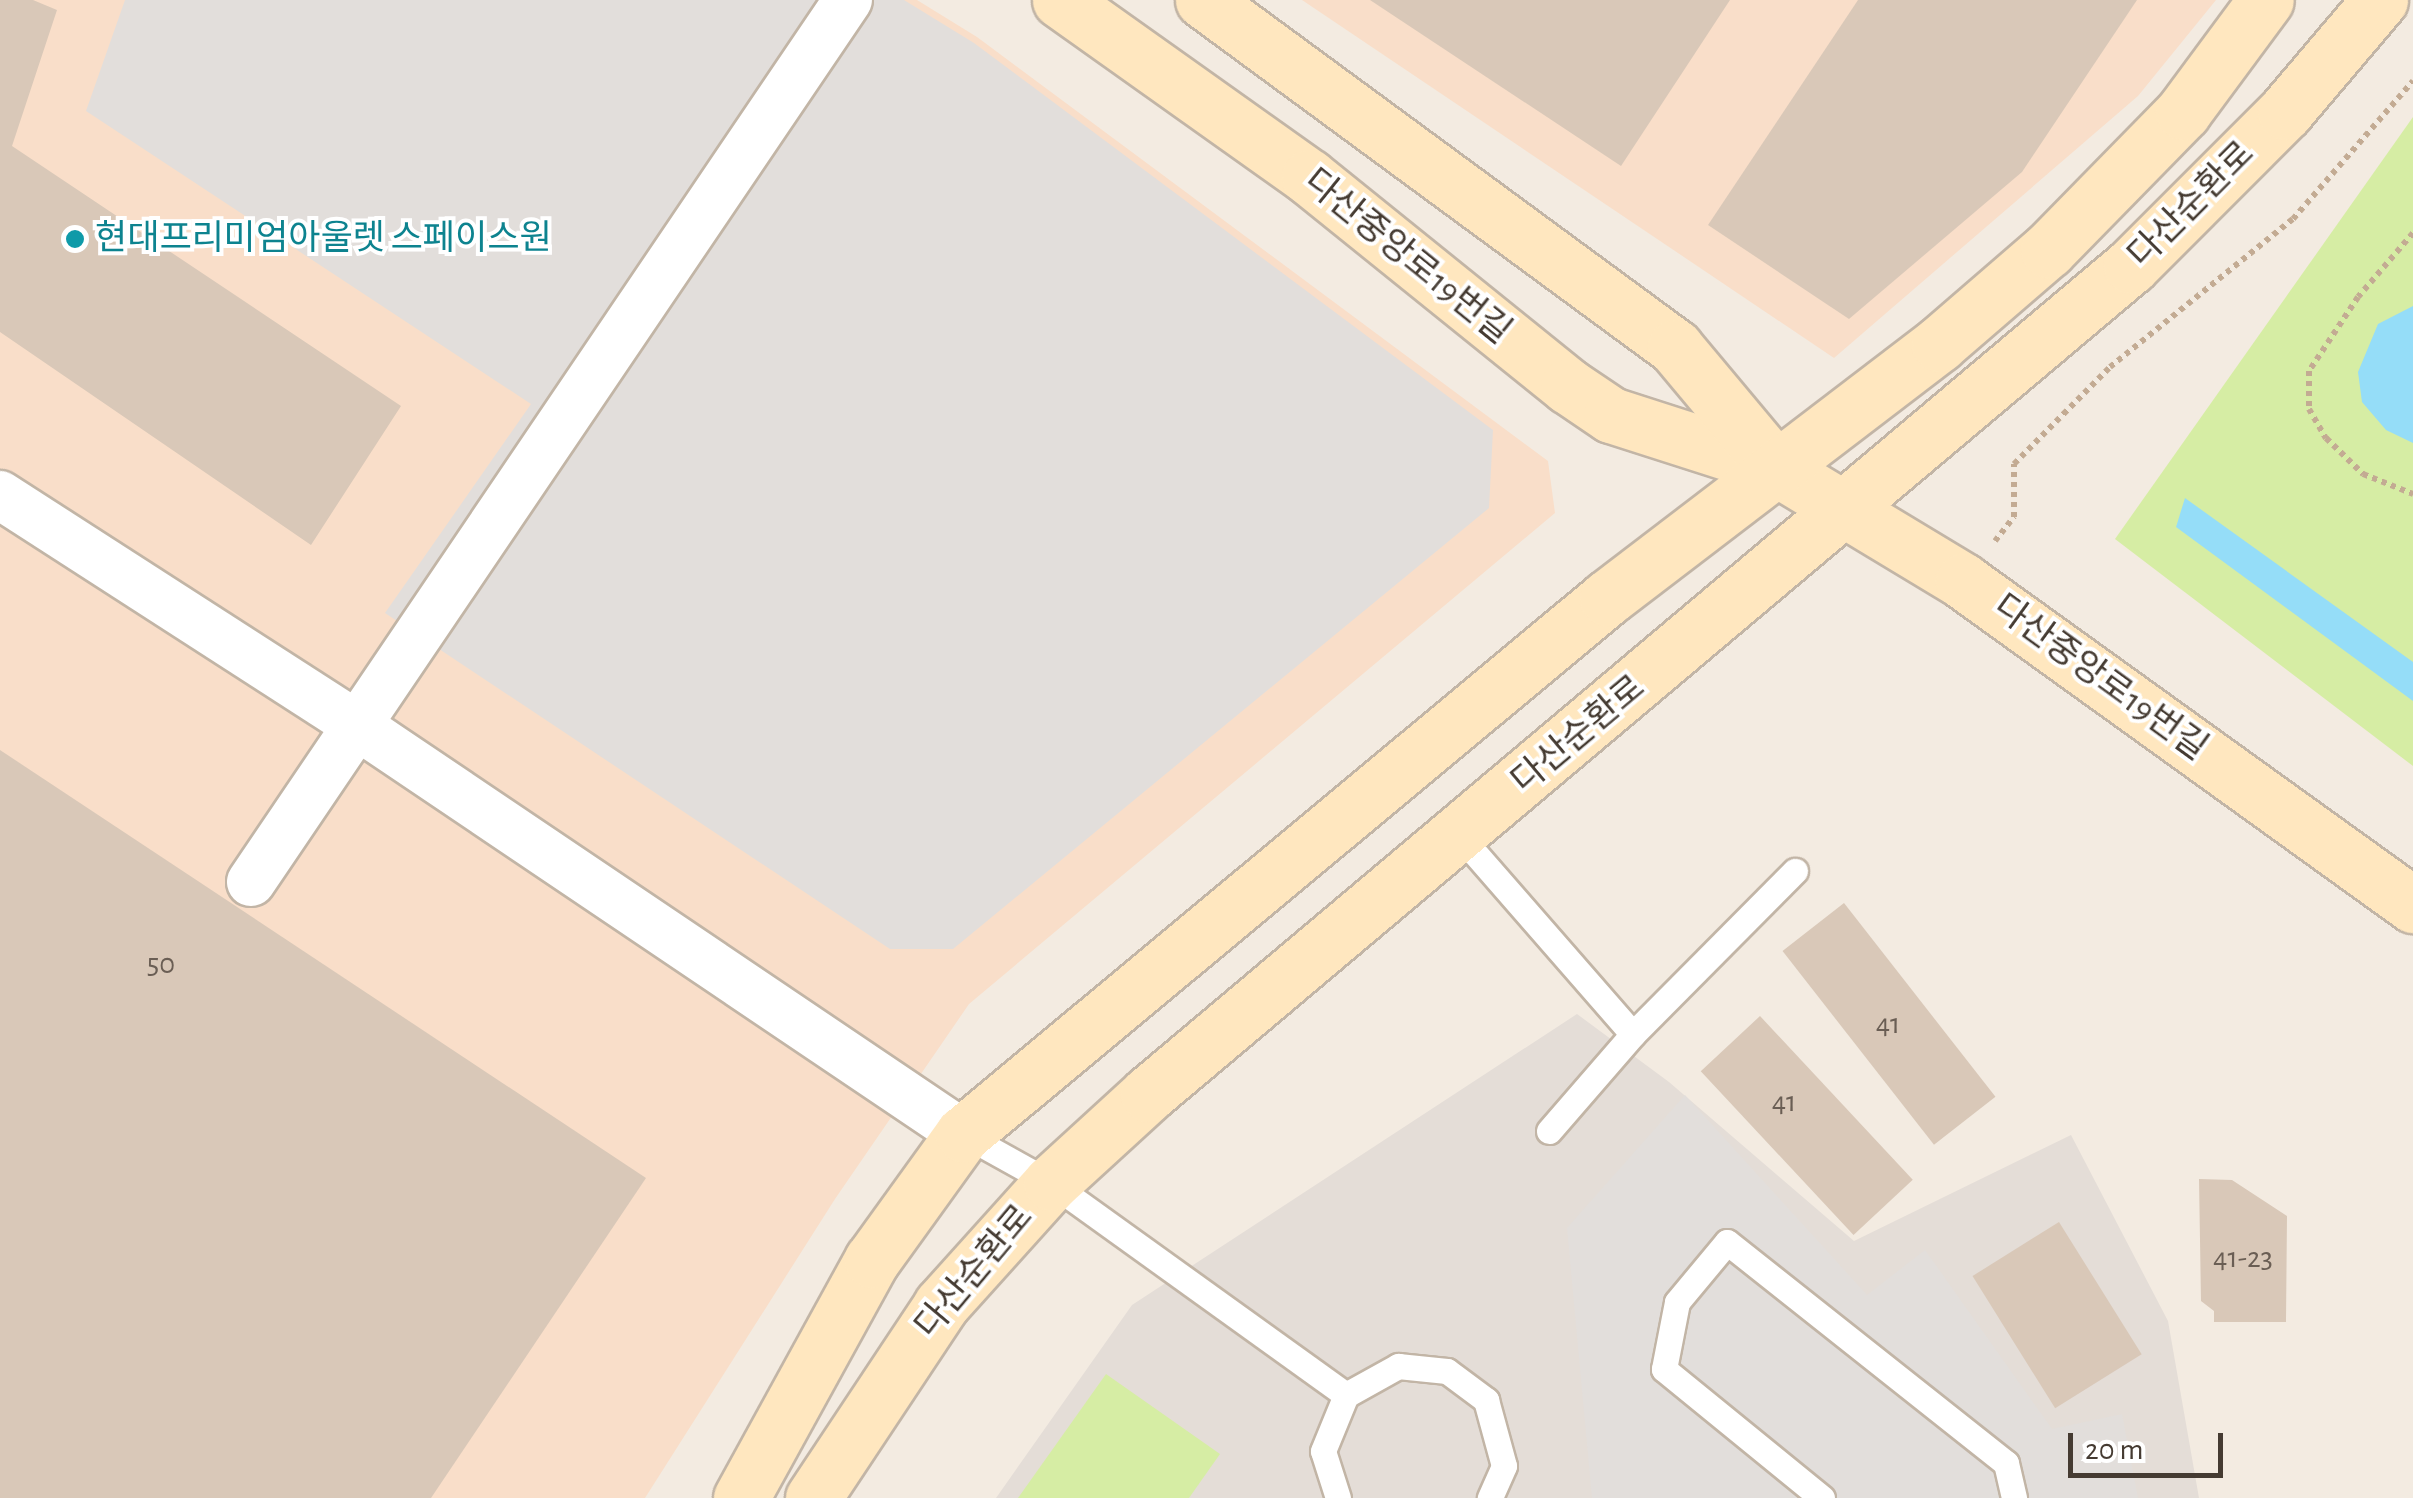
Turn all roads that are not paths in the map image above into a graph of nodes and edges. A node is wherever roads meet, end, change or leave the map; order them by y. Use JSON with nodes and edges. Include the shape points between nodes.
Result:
{"nodes":[{"id":1,"x":848,"y":0,"type":"edge"},
{"id":2,"x":1060,"y":0,"type":"edge"},
{"id":3,"x":1203,"y":0,"type":"edge"},
{"id":4,"x":2266,"y":0,"type":"edge"},
{"id":5,"x":2380,"y":0,"type":"edge"},
{"id":6,"x":1776,"y":468,"type":"junction"},
{"id":7,"x":0,"y":495,"type":"edge"},
{"id":8,"x":1843,"y":510,"type":"junction"},
{"id":9,"x":358,"y":726,"type":"junction"},
{"id":10,"x":1460,"y":836,"type":"junction"},
{"id":11,"x":1795,"y":871,"type":"dead end"},
{"id":12,"x":250,"y":882,"type":"dead end"},
{"id":13,"x":2413,"y":905,"type":"edge"},
{"id":14,"x":1633,"y":1034,"type":"junction"},
{"id":15,"x":1549,"y":1130,"type":"dead end"},
{"id":16,"x":963,"y":1134,"type":"junction"},
{"id":17,"x":1051,"y":1183,"type":"junction"},
{"id":18,"x":1346,"y":1395,"type":"junction"},
{"id":19,"x":741,"y":1498,"type":"edge"},
{"id":20,"x":813,"y":1498,"type":"edge"},
{"id":21,"x":1338,"y":1498,"type":"edge"},
{"id":22,"x":1490,"y":1498,"type":"edge"},
{"id":23,"x":1822,"y":1498,"type":"edge"},
{"id":24,"x":2014,"y":1498,"type":"edge"}],
"edges":[{"from":1,"to":9,"type":"street"},
{"from":2,"to":6,"type":"street","name":"다산중앙로19번길","via":[[1309,178],[1612,414]]},
{"from":3,"to":6,"type":"street","name":"다산중앙로19번길","via":[[1676,347]]},
{"from":4,"to":6,"type":"street","name":"다산순환로","via":[[2183,112],[2123,178],[1938,344]]},
{"from":5,"to":8,"type":"street","name":"다산순환로","via":[[2285,112],[2158,241]]},
{"from":6,"to":8,"type":"street","name":"다산중앙로19번길"},
{"from":6,"to":16,"type":"street","name":"다산순환로","via":[[1607,598]]},
{"from":7,"to":9,"type":"street"},
{"from":8,"to":10,"type":"street","name":"다산순환로"},
{"from":8,"to":13,"type":"street","name":"다산중앙로19번길","via":[[1963,581]]},
{"from":9,"to":12,"type":"street"},
{"from":9,"to":16,"type":"street"},
{"from":10,"to":14,"type":"lane"},
{"from":10,"to":17,"type":"street","name":"다산순환로","via":[[1148,1094]]},
{"from":11,"to":14,"type":"lane"},
{"from":14,"to":15,"type":"lane"},
{"from":16,"to":17,"type":"lane"},
{"from":16,"to":19,"type":"street","name":"다산순환로","via":[[872,1260]]},
{"from":17,"to":18,"type":"lane"},
{"from":17,"to":20,"type":"street","name":"다산순환로","via":[[942,1306]]},
{"from":18,"to":21,"type":"lane","via":[[1324,1451]]},
{"from":18,"to":22,"type":"lane","via":[[1398,1366],[1446,1370],[1486,1400],[1504,1466]]},
{"from":23,"to":24,"type":"lane","via":[[1664,1369],[1677,1302],[1728,1242],[2006,1463]]}]}
